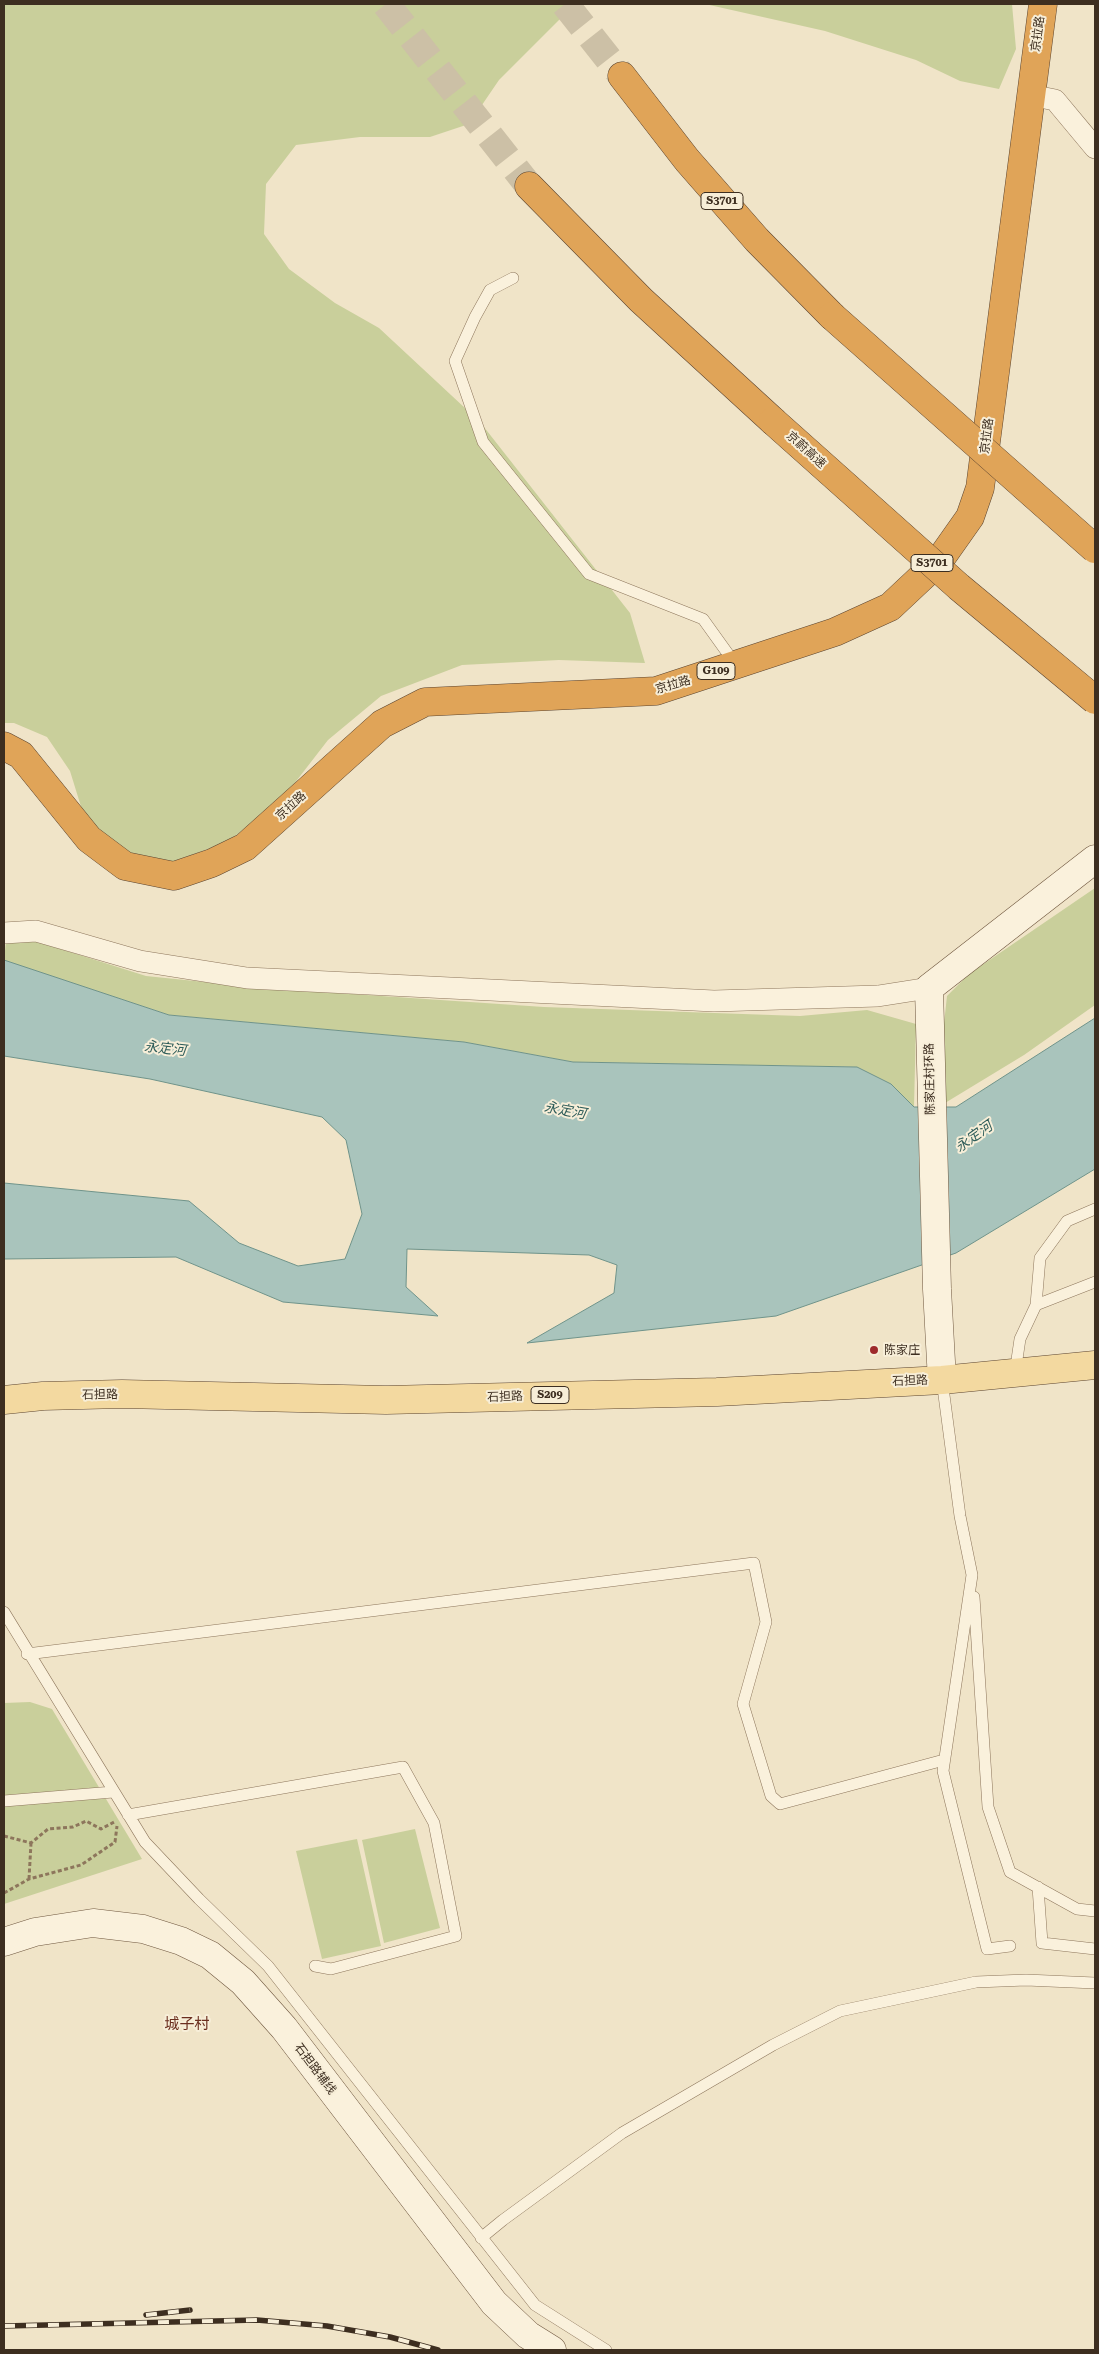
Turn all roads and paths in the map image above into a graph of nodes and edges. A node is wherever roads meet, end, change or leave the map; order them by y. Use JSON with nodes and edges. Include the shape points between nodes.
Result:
{"nodes":[{"id":1,"x":1043,"y":4,"type":"edge"},
{"id":2,"x":622,"y":76,"type":"tunnel mouth"},
{"id":3,"x":1030,"y":95,"type":"junction"},
{"id":4,"x":1095,"y":148,"type":"edge"},
{"id":5,"x":529,"y":186,"type":"tunnel mouth"},
{"id":6,"x":513,"y":278,"type":"dead end"},
{"id":7,"x":1095,"y":549,"type":"edge"},
{"id":8,"x":736,"y":665,"type":"junction"},
{"id":9,"x":1095,"y":700,"type":"edge"},
{"id":10,"x":4,"y":746,"type":"edge"},
{"id":11,"x":1095,"y":859,"type":"edge"},
{"id":12,"x":4,"y":933,"type":"edge"},
{"id":13,"x":929,"y":988,"type":"junction"},
{"id":14,"x":1095,"y":1209,"type":"edge"},
{"id":15,"x":1095,"y":1282,"type":"edge"},
{"id":16,"x":1036,"y":1305,"type":"junction"},
{"id":17,"x":1095,"y":1365,"type":"edge"},
{"id":18,"x":1015,"y":1373,"type":"junction"},
{"id":19,"x":942,"y":1380,"type":"junction"},
{"id":20,"x":4,"y":1400,"type":"edge"},
{"id":21,"x":972,"y":1575,"type":"junction"},
{"id":22,"x":5,"y":1617,"type":"edge"},
{"id":23,"x":27,"y":1654,"type":"junction"},
{"id":24,"x":944,"y":1760,"type":"junction"},
{"id":25,"x":113,"y":1792,"type":"junction"},
{"id":26,"x":4,"y":1801,"type":"edge"},
{"id":27,"x":128,"y":1814,"type":"junction"},
{"id":28,"x":4,"y":1836,"type":"edge"},
{"id":29,"x":31,"y":1844,"type":"junction"},
{"id":30,"x":29,"y":1879,"type":"junction"},
{"id":31,"x":1038,"y":1887,"type":"junction"},
{"id":32,"x":4,"y":1893,"type":"edge"},
{"id":33,"x":1095,"y":1911,"type":"edge"},
{"id":34,"x":4,"y":1942,"type":"edge"},
{"id":35,"x":1010,"y":1946,"type":"dead end"},
{"id":36,"x":1095,"y":1949,"type":"edge"},
{"id":37,"x":315,"y":1966,"type":"dead end"},
{"id":38,"x":1095,"y":1983,"type":"edge"},
{"id":39,"x":481,"y":2238,"type":"junction"},
{"id":40,"x":552,"y":2350,"type":"edge"},
{"id":41,"x":606,"y":2350,"type":"edge"}],
"edges":[{"from":1,"to":3,"type":"highway","name":"京拉路","number":"G109"},
{"from":2,"to":7,"type":"highway","number":"S3701","bridge":true,"via":[[686,160],[750,233],[832,316]]},
{"from":3,"to":4,"type":"street","via":[[1054,100]]},
{"from":3,"to":8,"type":"highway","name":"京拉路","number":"G109","via":[[980,488],[970,517],[939,560],[890,606],[835,632]]},
{"from":5,"to":9,"type":"highway","name":"京蔚高速","number":"S3701","bridge":true,"via":[[641,300],[773,421],[959,587]]},
{"from":6,"to":8,"type":"lane","via":[[490,290],[455,361],[483,442],[589,574],[703,620]]},
{"from":8,"to":10,"type":"highway","name":"京拉路","number":"G109","via":[[656,691],[425,702],[382,724],[245,847],[174,876],[125,866],[88,839],[21,754]]},
{"from":11,"to":13,"type":"main road"},
{"from":12,"to":13,"type":"street","via":[[36,931],[140,961],[247,978],[714,1001],[878,996]]},
{"from":13,"to":19,"type":"main road","name":"陈家庄村环路","via":[[936,1289]]},
{"from":14,"to":16,"type":"lane","via":[[1067,1221],[1040,1258]]},
{"from":15,"to":16,"type":"lane"},
{"from":16,"to":18,"type":"lane","via":[[1020,1339]]},
{"from":17,"to":18,"type":"main road","name":"石担路","number":"S209"},
{"from":18,"to":19,"type":"main road","name":"石担路","number":"S209"},
{"from":19,"to":20,"type":"main road","name":"石担路","number":"S209","via":[[717,1392],[386,1400],[122,1394]]},
{"from":19,"to":21,"type":"lane","via":[[960,1516]]},
{"from":21,"to":24,"type":"lane"},
{"from":21,"to":31,"type":"lane","via":[[988,1807],[1010,1872]]},
{"from":22,"to":23,"type":"lane"},
{"from":23,"to":24,"type":"lane","via":[[754,1563],[766,1622],[743,1704],[771,1796],[780,1804]]},
{"from":23,"to":25,"type":"lane"},
{"from":24,"to":35,"type":"lane","via":[[943,1771],[987,1949]]},
{"from":25,"to":26,"type":"lane"},
{"from":25,"to":27,"type":"lane"},
{"from":27,"to":37,"type":"lane","via":[[403,1767],[434,1823],[456,1936],[331,1969]]},
{"from":27,"to":39,"type":"lane","via":[[145,1842],[199,1900],[268,1966]]},
{"from":28,"to":29,"type":"path"},
{"from":29,"to":30,"type":"path"},
{"from":29,"to":30,"type":"path","via":[[48,1829],[73,1827],[86,1821],[101,1829],[118,1820],[115,1842],[81,1865]]},
{"from":30,"to":32,"type":"path"},
{"from":31,"to":33,"type":"lane","via":[[1076,1909]]},
{"from":31,"to":36,"type":"lane","via":[[1042,1943]]},
{"from":34,"to":40,"type":"main road","name":"石担路辅线","via":[[35,1932],[94,1924],[143,1928],[181,1941],[210,1956],[244,1982],[284,2028],[494,2303],[528,2335]]},
{"from":38,"to":39,"type":"lane","via":[[976,1982],[840,2011],[773,2045],[622,2133]]},
{"from":39,"to":41,"type":"lane","via":[[535,2305]]}]}
